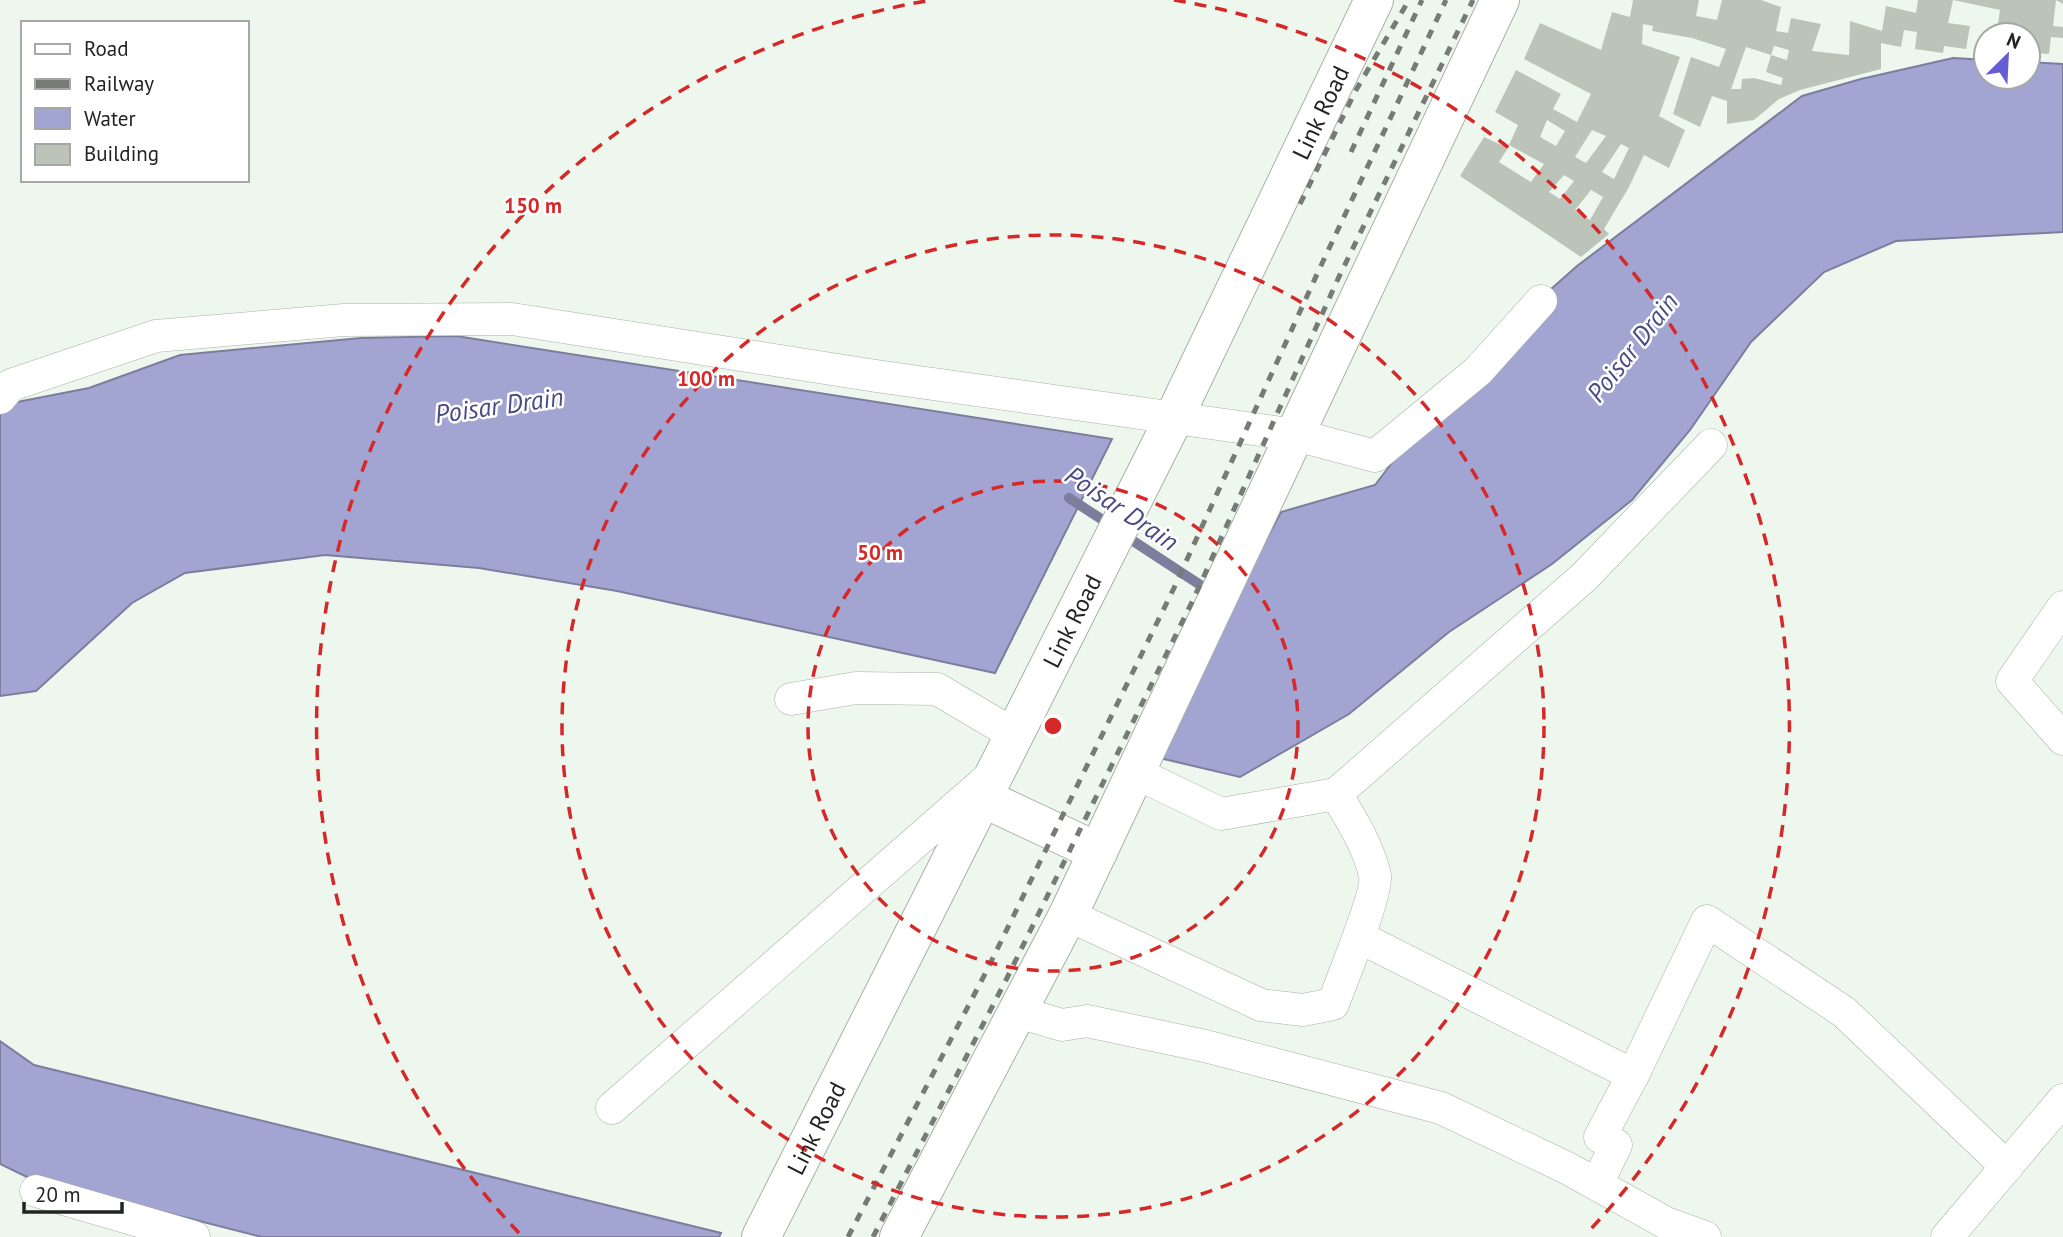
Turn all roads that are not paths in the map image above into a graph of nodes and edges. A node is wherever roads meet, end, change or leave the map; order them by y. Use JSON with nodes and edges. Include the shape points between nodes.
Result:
{"nodes":[{"id":1,"x":1374,"y":0,"type":"edge"},
{"id":2,"x":1500,"y":0,"type":"edge"},
{"id":3,"x":1541,"y":301,"type":"dead end"},
{"id":4,"x":0,"y":398,"type":"edge"},
{"id":5,"x":1171,"y":424,"type":"junction"},
{"id":6,"x":1296,"y":435,"type":"junction"},
{"id":7,"x":1711,"y":445,"type":"dead end"},
{"id":8,"x":2063,"y":607,"type":"edge"},
{"id":9,"x":791,"y":699,"type":"dead end"},
{"id":10,"x":1023,"y":719,"type":"junction"},
{"id":11,"x":2063,"y":739,"type":"edge"},
{"id":12,"x":1141,"y":762,"type":"junction"},
{"id":13,"x":990,"y":785,"type":"junction"},
{"id":14,"x":1336,"y":794,"type":"junction"},
{"id":15,"x":1098,"y":852,"type":"junction"},
{"id":16,"x":1068,"y":915,"type":"junction"},
{"id":17,"x":1359,"y":937,"type":"junction"},
{"id":18,"x":1018,"y":1012,"type":"junction"},
{"id":19,"x":1633,"y":1075,"type":"junction"},
{"id":20,"x":2063,"y":1100,"type":"edge"},
{"id":21,"x":612,"y":1108,"type":"dead end"},
{"id":22,"x":2007,"y":1167,"type":"junction"},
{"id":23,"x":1597,"y":1184,"type":"junction"},
{"id":24,"x":36,"y":1191,"type":"dead end"},
{"id":25,"x":194,"y":1237,"type":"edge"},
{"id":26,"x":761,"y":1237,"type":"edge"},
{"id":27,"x":899,"y":1237,"type":"edge"},
{"id":28,"x":1705,"y":1237,"type":"edge"},
{"id":29,"x":1947,"y":1237,"type":"edge"}],
"edges":[{"from":1,"to":5,"type":"main road","name":"Link Road"},
{"from":2,"to":6,"type":"main road"},
{"from":3,"to":6,"type":"street","via":[[1478,371],[1375,456]]},
{"from":4,"to":5,"type":"street","via":[[12,385],[156,336],[344,320],[512,319]]},
{"from":5,"to":6,"type":"street"},
{"from":5,"to":10,"type":"main road","name":"Link Road"},
{"from":6,"to":12,"type":"main road"},
{"from":7,"to":14,"type":"street","via":[[1584,577]]},
{"from":8,"to":11,"type":"street","via":[[2012,681]]},
{"from":9,"to":10,"type":"street","via":[[856,688],[937,689]]},
{"from":10,"to":13,"type":"main road","name":"Link Road"},
{"from":12,"to":14,"type":"street","via":[[1221,814]]},
{"from":12,"to":15,"type":"main road"},
{"from":13,"to":15,"type":"main road"},
{"from":13,"to":21,"type":"street"},
{"from":13,"to":26,"type":"main road","name":"Link Road"},
{"from":14,"to":17,"type":"street","via":[[1359,834],[1376,879]]},
{"from":15,"to":16,"type":"main road"},
{"from":16,"to":17,"type":"street","via":[[1261,1005],[1303,1010],[1333,1004]]},
{"from":16,"to":18,"type":"main road"},
{"from":17,"to":19,"type":"street"},
{"from":18,"to":23,"type":"street","via":[[1062,1025],[1087,1021],[1205,1046],[1441,1108]]},
{"from":18,"to":27,"type":"main road"},
{"from":19,"to":22,"type":"street","via":[[1707,921],[1844,1012]]},
{"from":19,"to":23,"type":"street","via":[[1600,1137],[1616,1145]]},
{"from":20,"to":22,"type":"street"},
{"from":22,"to":29,"type":"street"},
{"from":23,"to":28,"type":"street","via":[[1666,1223]]},
{"from":24,"to":25,"type":"street"}]}
